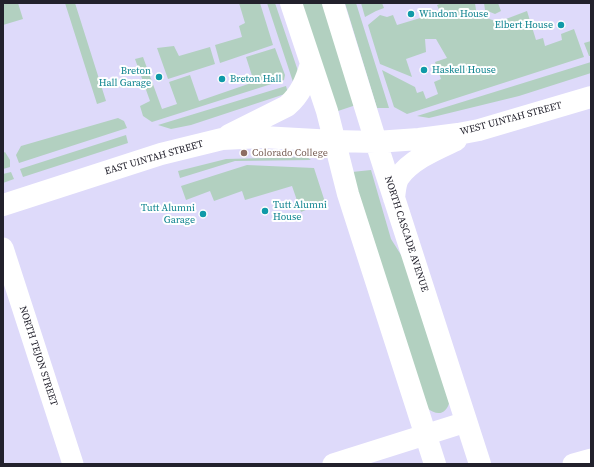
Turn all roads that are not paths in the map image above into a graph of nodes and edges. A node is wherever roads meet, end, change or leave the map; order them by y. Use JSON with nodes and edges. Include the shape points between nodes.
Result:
{"nodes":[{"id":1,"x":291,"y":3,"type":"edge"},
{"id":2,"x":333,"y":3,"type":"edge"},
{"id":3,"x":311,"y":64,"type":"junction"},
{"id":4,"x":591,"y":96,"type":"edge"},
{"id":5,"x":479,"y":130,"type":"junction"},
{"id":6,"x":222,"y":139,"type":"junction"},
{"id":7,"x":334,"y":141,"type":"junction"},
{"id":8,"x":376,"y":142,"type":"junction"},
{"id":9,"x":394,"y":198,"type":"junction"},
{"id":10,"x":3,"y":205,"type":"edge"},
{"id":11,"x":3,"y":248,"type":"edge"},
{"id":12,"x":466,"y":422,"type":"junction"},
{"id":13,"x":425,"y":435,"type":"junction"},
{"id":14,"x":591,"y":459,"type":"edge"},
{"id":15,"x":72,"y":464,"type":"edge"},
{"id":16,"x":333,"y":464,"type":"edge"},
{"id":17,"x":435,"y":464,"type":"edge"},
{"id":18,"x":480,"y":464,"type":"edge"},
{"id":19,"x":573,"y":464,"type":"edge"}],
"edges":[{"from":1,"to":3,"type":"main road"},
{"from":2,"to":8,"type":"main road","name":"NORTH CASCADE AVENUE"},
{"from":3,"to":6,"type":"main road","via":[[303,87],[287,106]]},
{"from":3,"to":7,"type":"main road"},
{"from":4,"to":5,"type":"main road","name":"WEST UINTAH STREET"},
{"from":5,"to":8,"type":"main road","name":"WEST UINTAH STREET"},
{"from":5,"to":9,"type":"main road","via":[[411,165],[399,178]]},
{"from":6,"to":7,"type":"main road","name":"EAST UINTAH STREET","via":[[262,137]]},
{"from":6,"to":10,"type":"main road","name":"EAST UINTAH STREET","via":[[165,152]]},
{"from":7,"to":8,"type":"main road","name":"WEST UINTAH STREET"},
{"from":7,"to":13,"type":"main road","via":[[348,194]]},
{"from":8,"to":9,"type":"main road","name":"NORTH CASCADE AVENUE"},
{"from":9,"to":12,"type":"main road","name":"NORTH CASCADE AVENUE"},
{"from":11,"to":15,"type":"street","name":"NORTH TEJON STREET"},
{"from":12,"to":13,"type":"street"},
{"from":12,"to":18,"type":"main road","name":"NORTH CASCADE AVENUE"},
{"from":13,"to":16,"type":"street"},
{"from":13,"to":17,"type":"main road"},
{"from":14,"to":19,"type":"street"}]}
